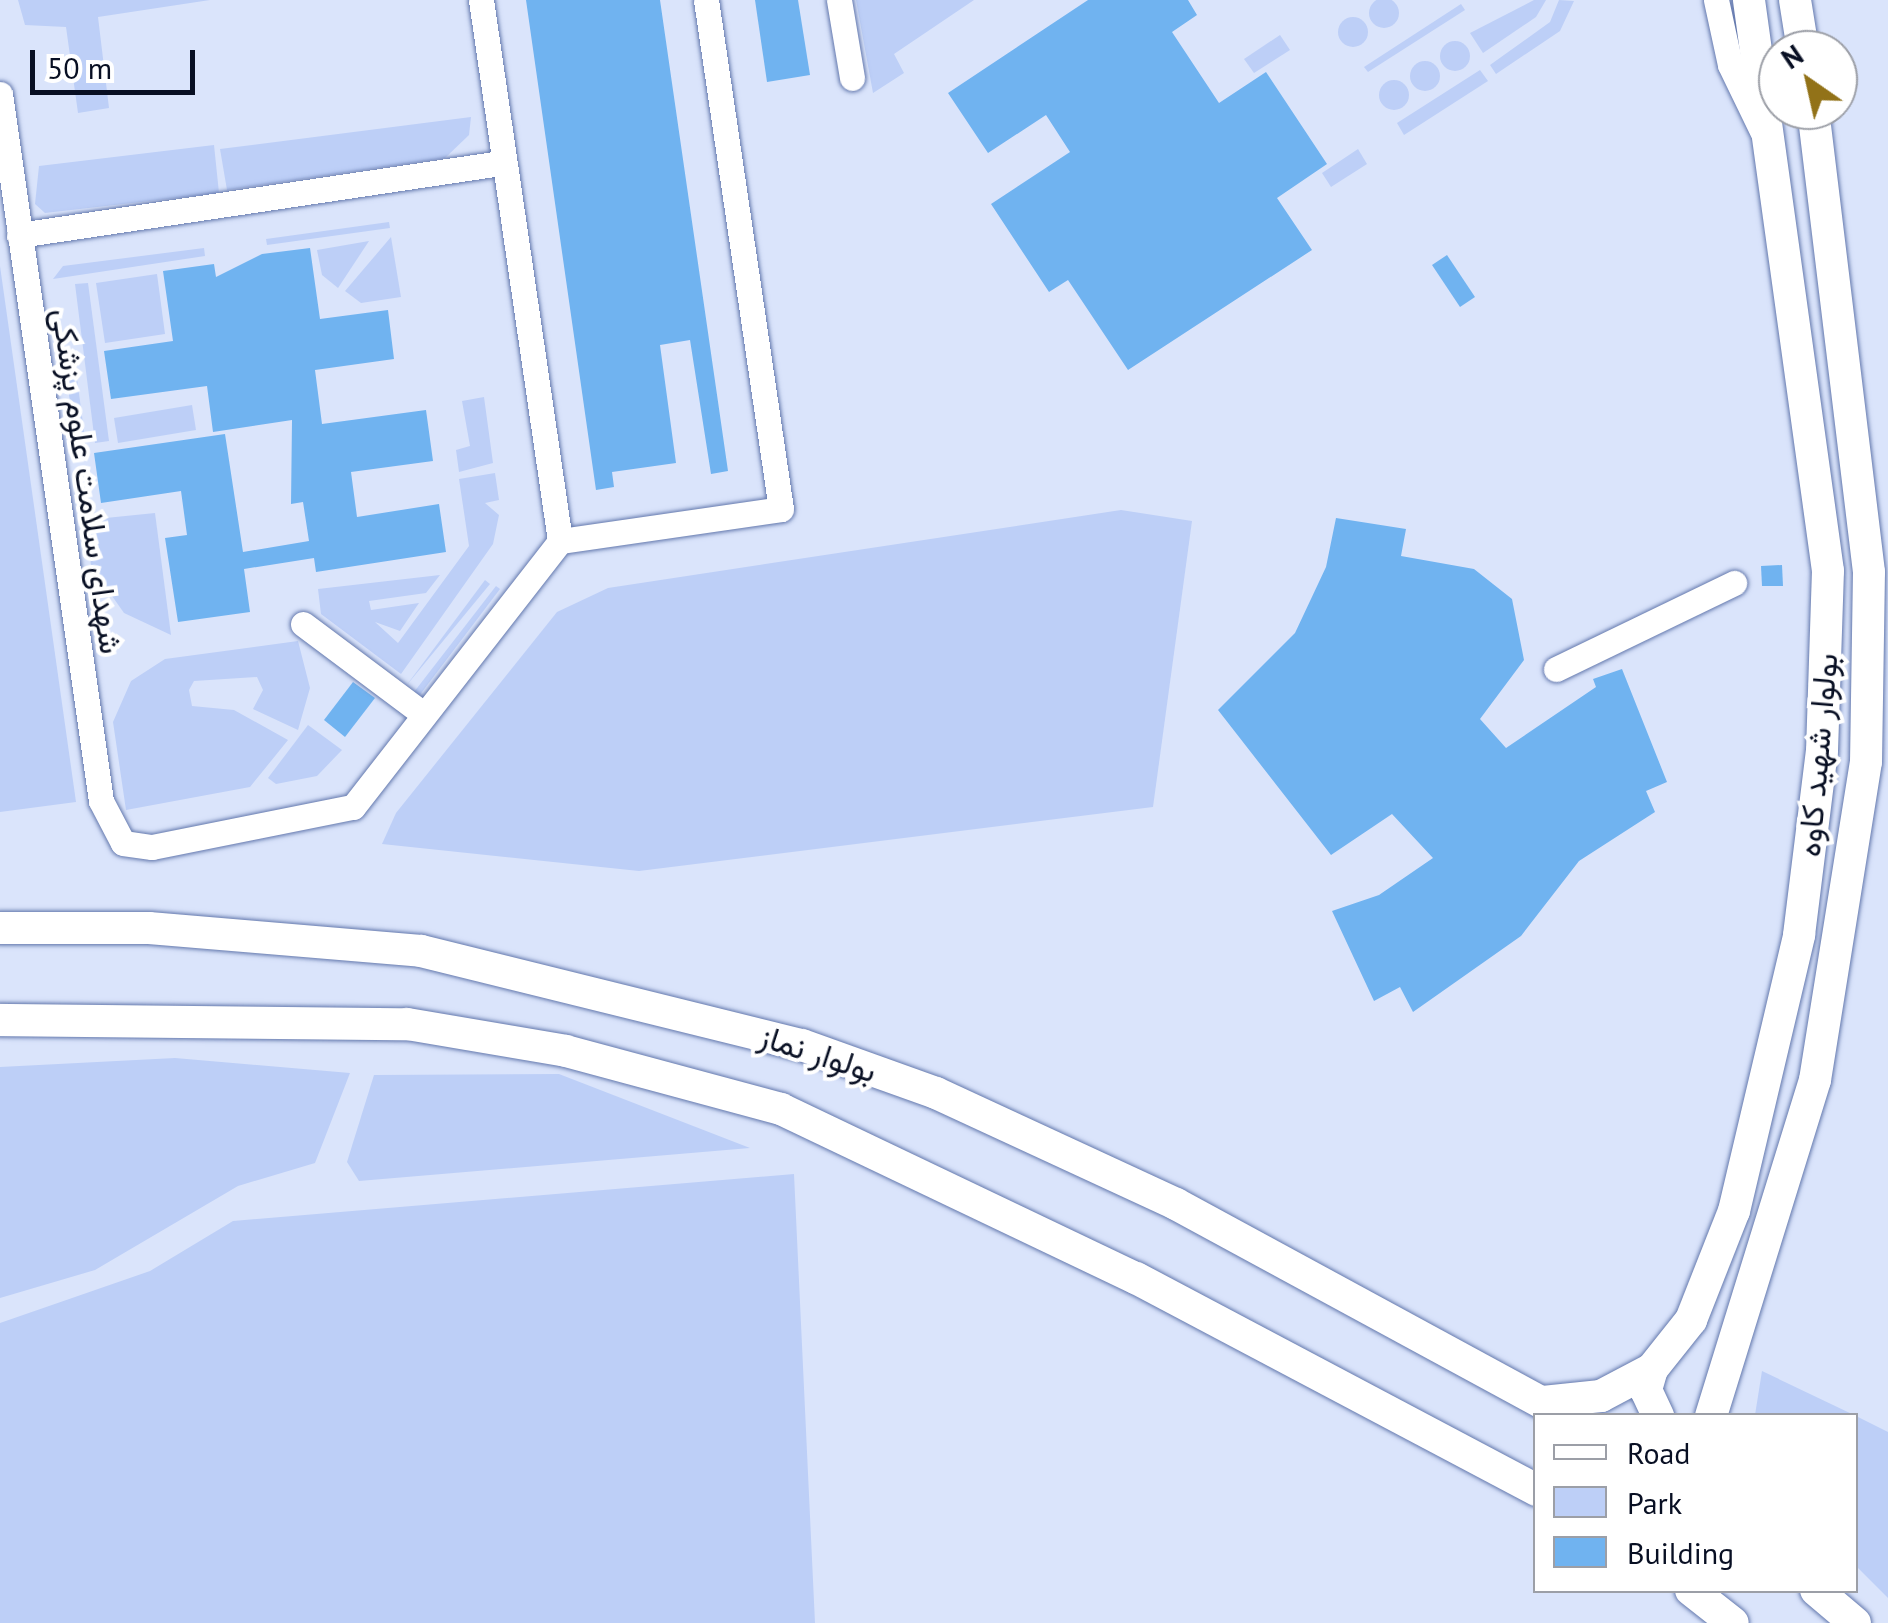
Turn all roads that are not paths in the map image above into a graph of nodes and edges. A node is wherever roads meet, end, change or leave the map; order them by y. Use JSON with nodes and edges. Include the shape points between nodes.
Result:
{"nodes":[{"id":1,"x":481,"y":0,"type":"edge"},
{"id":2,"x":706,"y":0,"type":"edge"},
{"id":3,"x":839,"y":0,"type":"edge"},
{"id":4,"x":1716,"y":0,"type":"edge"},
{"id":5,"x":1749,"y":0,"type":"edge"},
{"id":6,"x":1795,"y":0,"type":"edge"},
{"id":7,"x":1800,"y":30,"type":"edge"},
{"id":8,"x":852,"y":78,"type":"dead end"},
{"id":9,"x":0,"y":94,"type":"edge"},
{"id":10,"x":1815,"y":130,"type":"edge"},
{"id":11,"x":505,"y":162,"type":"junction"},
{"id":12,"x":1778,"y":162,"type":"junction"},
{"id":13,"x":20,"y":235,"type":"junction"},
{"id":14,"x":560,"y":541,"type":"junction"},
{"id":15,"x":1734,"y":583,"type":"dead end"},
{"id":16,"x":302,"y":624,"type":"dead end"},
{"id":17,"x":1556,"y":669,"type":"dead end"},
{"id":18,"x":422,"y":714,"type":"junction"},
{"id":19,"x":0,"y":928,"type":"edge"},
{"id":20,"x":0,"y":1020,"type":"edge"},
{"id":21,"x":1652,"y":1369,"type":"junction"},
{"id":22,"x":1554,"y":1409,"type":"edge"},
{"id":23,"x":1657,"y":1413,"type":"edge"},
{"id":24,"x":1712,"y":1413,"type":"edge"},
{"id":25,"x":1533,"y":1488,"type":"edge"},
{"id":26,"x":1695,"y":1593,"type":"edge"},
{"id":27,"x":1820,"y":1593,"type":"edge"},
{"id":28,"x":1733,"y":1623,"type":"edge"},
{"id":29,"x":1855,"y":1623,"type":"edge"}],
"edges":[{"from":1,"to":11,"type":"street"},
{"from":2,"to":14,"type":"street","via":[[781,509]]},
{"from":3,"to":8,"type":"street"},
{"from":4,"to":12,"type":"street","via":[[1730,66]]},
{"from":5,"to":12,"type":"main road","name":"بولوار شهید کاوه"},
{"from":6,"to":7,"type":"main road"},
{"from":9,"to":13,"type":"street","name":"شهدای سلامت علوم پزشکی"},
{"from":10,"to":24,"type":"main road","name":"بولوار شهید کاوه","via":[[1869,572],[1866,762],[1815,1080]]},
{"from":11,"to":13,"type":"street"},
{"from":11,"to":14,"type":"street"},
{"from":12,"to":21,"type":"main road","name":"بولوار شهید کاوه","via":[[1828,571],[1822,750],[1798,935],[1734,1211],[1691,1320]]},
{"from":13,"to":18,"type":"street","name":"شهدای سلامت علوم پزشکی","via":[[102,801],[123,842],[152,847],[353,807]]},
{"from":14,"to":18,"type":"street"},
{"from":15,"to":17,"type":"street"},
{"from":16,"to":18,"type":"street"},
{"from":19,"to":22,"type":"main road","name":"بولوار نماز","via":[[149,928],[422,951],[802,1045],[936,1093],[1176,1204]]},
{"from":20,"to":25,"type":"main road","name":"بولوار نماز","via":[[407,1024],[566,1051],[781,1109],[1103,1260]]},
{"from":21,"to":22,"type":"main road","name":"بولوار شهید کاوه","via":[[1600,1396]]},
{"from":21,"to":23,"type":"main road","via":[[1646,1390]]},
{"from":26,"to":28,"type":"main road"},
{"from":27,"to":29,"type":"main road"}]}
